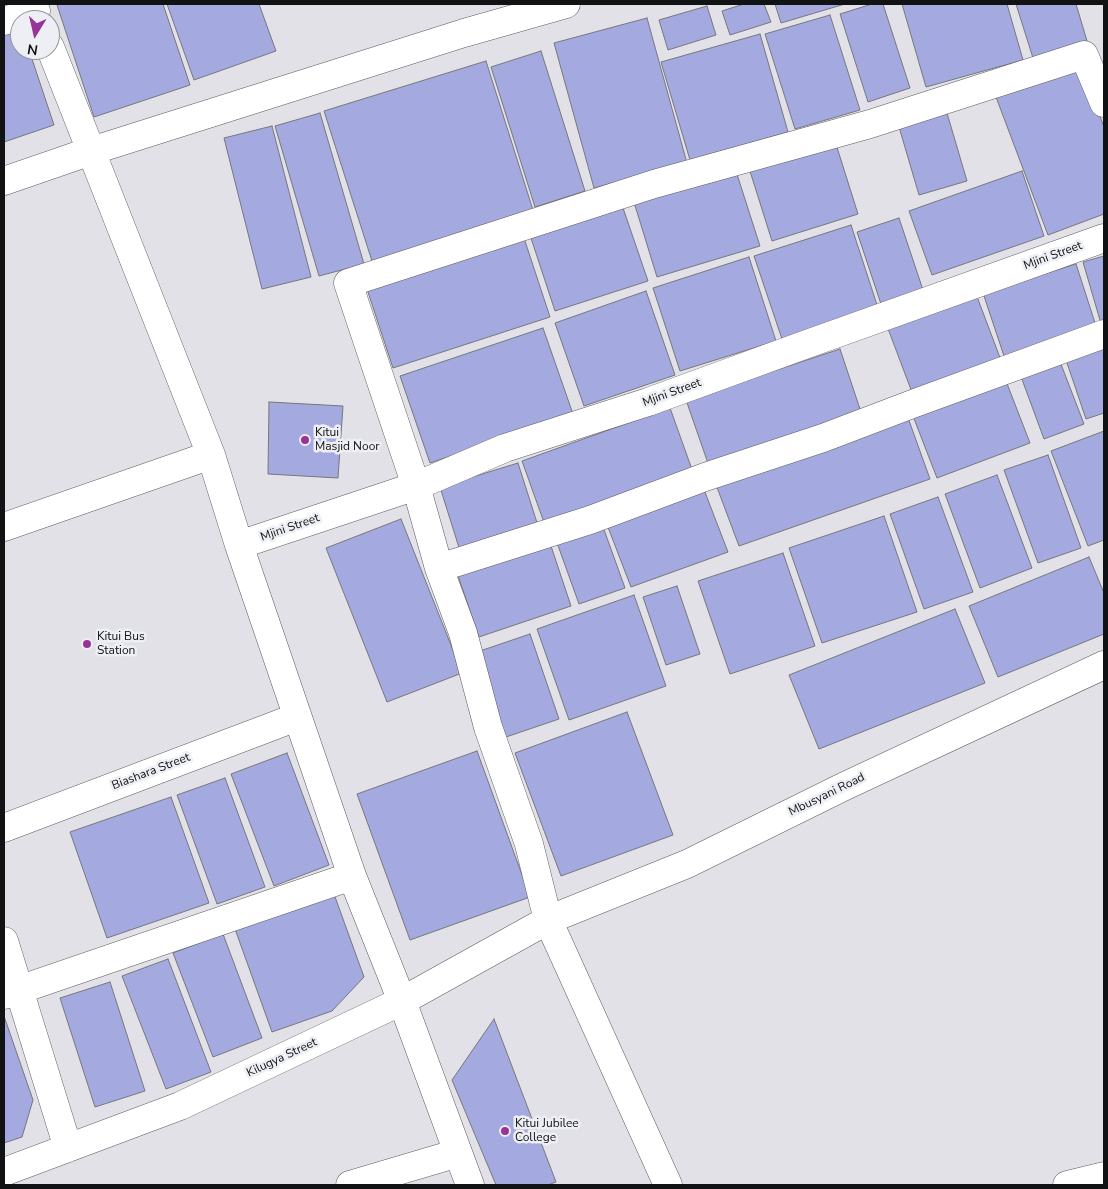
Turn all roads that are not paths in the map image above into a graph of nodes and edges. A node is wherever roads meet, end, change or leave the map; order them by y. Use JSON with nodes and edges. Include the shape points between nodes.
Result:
{"nodes":[{"id":1,"x":566,"y":4,"type":"edge"},
{"id":2,"x":55,"y":60,"type":"edge"},
{"id":3,"x":1104,"y":103,"type":"edge"},
{"id":4,"x":91,"y":151,"type":"junction"},
{"id":5,"x":4,"y":181,"type":"edge"},
{"id":6,"x":1104,"y":238,"type":"edge"},
{"id":7,"x":1104,"y":334,"type":"edge"},
{"id":8,"x":211,"y":456,"type":"junction"},
{"id":9,"x":416,"y":486,"type":"junction"},
{"id":10,"x":4,"y":527,"type":"edge"},
{"id":11,"x":239,"y":545,"type":"junction"},
{"id":12,"x":440,"y":568,"type":"junction"},
{"id":13,"x":1104,"y":665,"type":"edge"},
{"id":14,"x":298,"y":717,"type":"junction"},
{"id":15,"x":4,"y":828,"type":"edge"},
{"id":16,"x":352,"y":876,"type":"junction"},
{"id":17,"x":548,"y":920,"type":"junction"},
{"id":18,"x":4,"y":942,"type":"edge"},
{"id":19,"x":11,"y":992,"type":"edge"},
{"id":20,"x":402,"y":1001,"type":"junction"},
{"id":21,"x":68,"y":1148,"type":"junction"},
{"id":22,"x":458,"y":1153,"type":"junction"},
{"id":23,"x":4,"y":1172,"type":"edge"},
{"id":24,"x":1104,"y":1176,"type":"edge"},
{"id":25,"x":350,"y":1185,"type":"edge"},
{"id":26,"x":470,"y":1185,"type":"edge"},
{"id":27,"x":668,"y":1185,"type":"edge"},
{"id":28,"x":1067,"y":1185,"type":"edge"}],
"edges":[{"from":1,"to":4,"type":"street"},
{"from":2,"to":4,"type":"street"},
{"from":3,"to":9,"type":"street","via":[[1084,55],[870,124],[654,184],[348,283]]},
{"from":4,"to":5,"type":"street"},
{"from":4,"to":8,"type":"street"},
{"from":6,"to":9,"type":"street","name":"Mjini Street","via":[[648,402],[505,448]]},
{"from":7,"to":12,"type":"street","via":[[823,438],[590,520]]},
{"from":8,"to":10,"type":"street"},
{"from":8,"to":11,"type":"street"},
{"from":9,"to":11,"type":"street","name":"Mjini Street"},
{"from":9,"to":12,"type":"street"},
{"from":11,"to":14,"type":"street"},
{"from":12,"to":17,"type":"street","via":[[463,633],[488,726],[529,844]]},
{"from":13,"to":17,"type":"street","name":"Mbusyani Road","via":[[686,864]]},
{"from":14,"to":15,"type":"street","name":"Biashara Street"},
{"from":14,"to":16,"type":"street"},
{"from":16,"to":19,"type":"street"},
{"from":16,"to":20,"type":"street"},
{"from":17,"to":20,"type":"street","name":"Kilugya Street"},
{"from":17,"to":27,"type":"street"},
{"from":18,"to":19,"type":"street"},
{"from":19,"to":21,"type":"street"},
{"from":20,"to":21,"type":"street","name":"Kilugya Street","via":[[180,1106]]},
{"from":20,"to":22,"type":"street"},
{"from":21,"to":23,"type":"street","name":"Kilugya Street"},
{"from":22,"to":25,"type":"street"},
{"from":22,"to":26,"type":"street"},
{"from":24,"to":28,"type":"street"}]}
